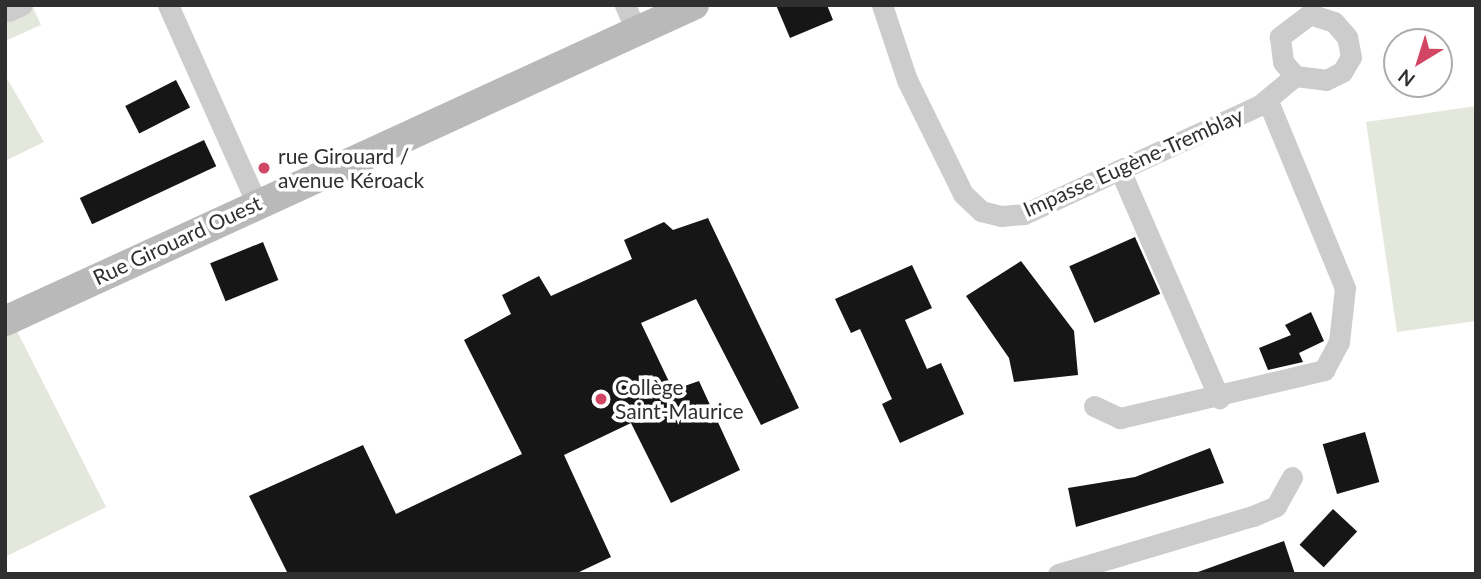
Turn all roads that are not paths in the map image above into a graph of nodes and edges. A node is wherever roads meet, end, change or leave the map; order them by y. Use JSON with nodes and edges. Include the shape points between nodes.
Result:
{"nodes":[{"id":1,"x":168,"y":5,"type":"edge"},
{"id":2,"x":694,"y":5,"type":"edge"},
{"id":3,"x":882,"y":5,"type":"edge"},
{"id":4,"x":631,"y":18,"type":"edge"},
{"id":5,"x":1296,"y":76,"type":"dead end"},
{"id":6,"x":1267,"y":99,"type":"junction"},
{"id":7,"x":1120,"y":170,"type":"junction"},
{"id":8,"x":256,"y":202,"type":"junction"},
{"id":9,"x":5,"y":321,"type":"edge"},
{"id":10,"x":1219,"y":398,"type":"junction"},
{"id":11,"x":1094,"y":406,"type":"dead end"},
{"id":12,"x":1292,"y":477,"type":"dead end"},
{"id":13,"x":1058,"y":574,"type":"edge"}],
"edges":[{"from":1,"to":8,"type":"street"},
{"from":2,"to":4,"type":"street","name":"Rue Girouard Ouest"},
{"from":3,"to":7,"type":"street","name":"Impasse Eugène-Tremblay","via":[[939,150],[962,194],[981,211],[1024,214]]},
{"from":4,"to":8,"type":"street","name":"Rue Girouard Ouest"},
{"from":5,"to":6,"type":"street","name":"Impasse Eugène-Tremblay"},
{"from":6,"to":7,"type":"street","name":"Impasse Eugène-Tremblay"},
{"from":6,"to":10,"type":"street","via":[[1345,288],[1339,342],[1324,370]]},
{"from":7,"to":10,"type":"street"},
{"from":8,"to":9,"type":"street","name":"Rue Girouard Ouest"},
{"from":10,"to":11,"type":"street","via":[[1120,418]]},
{"from":12,"to":13,"type":"street","via":[[1276,506],[1253,516]]}]}
